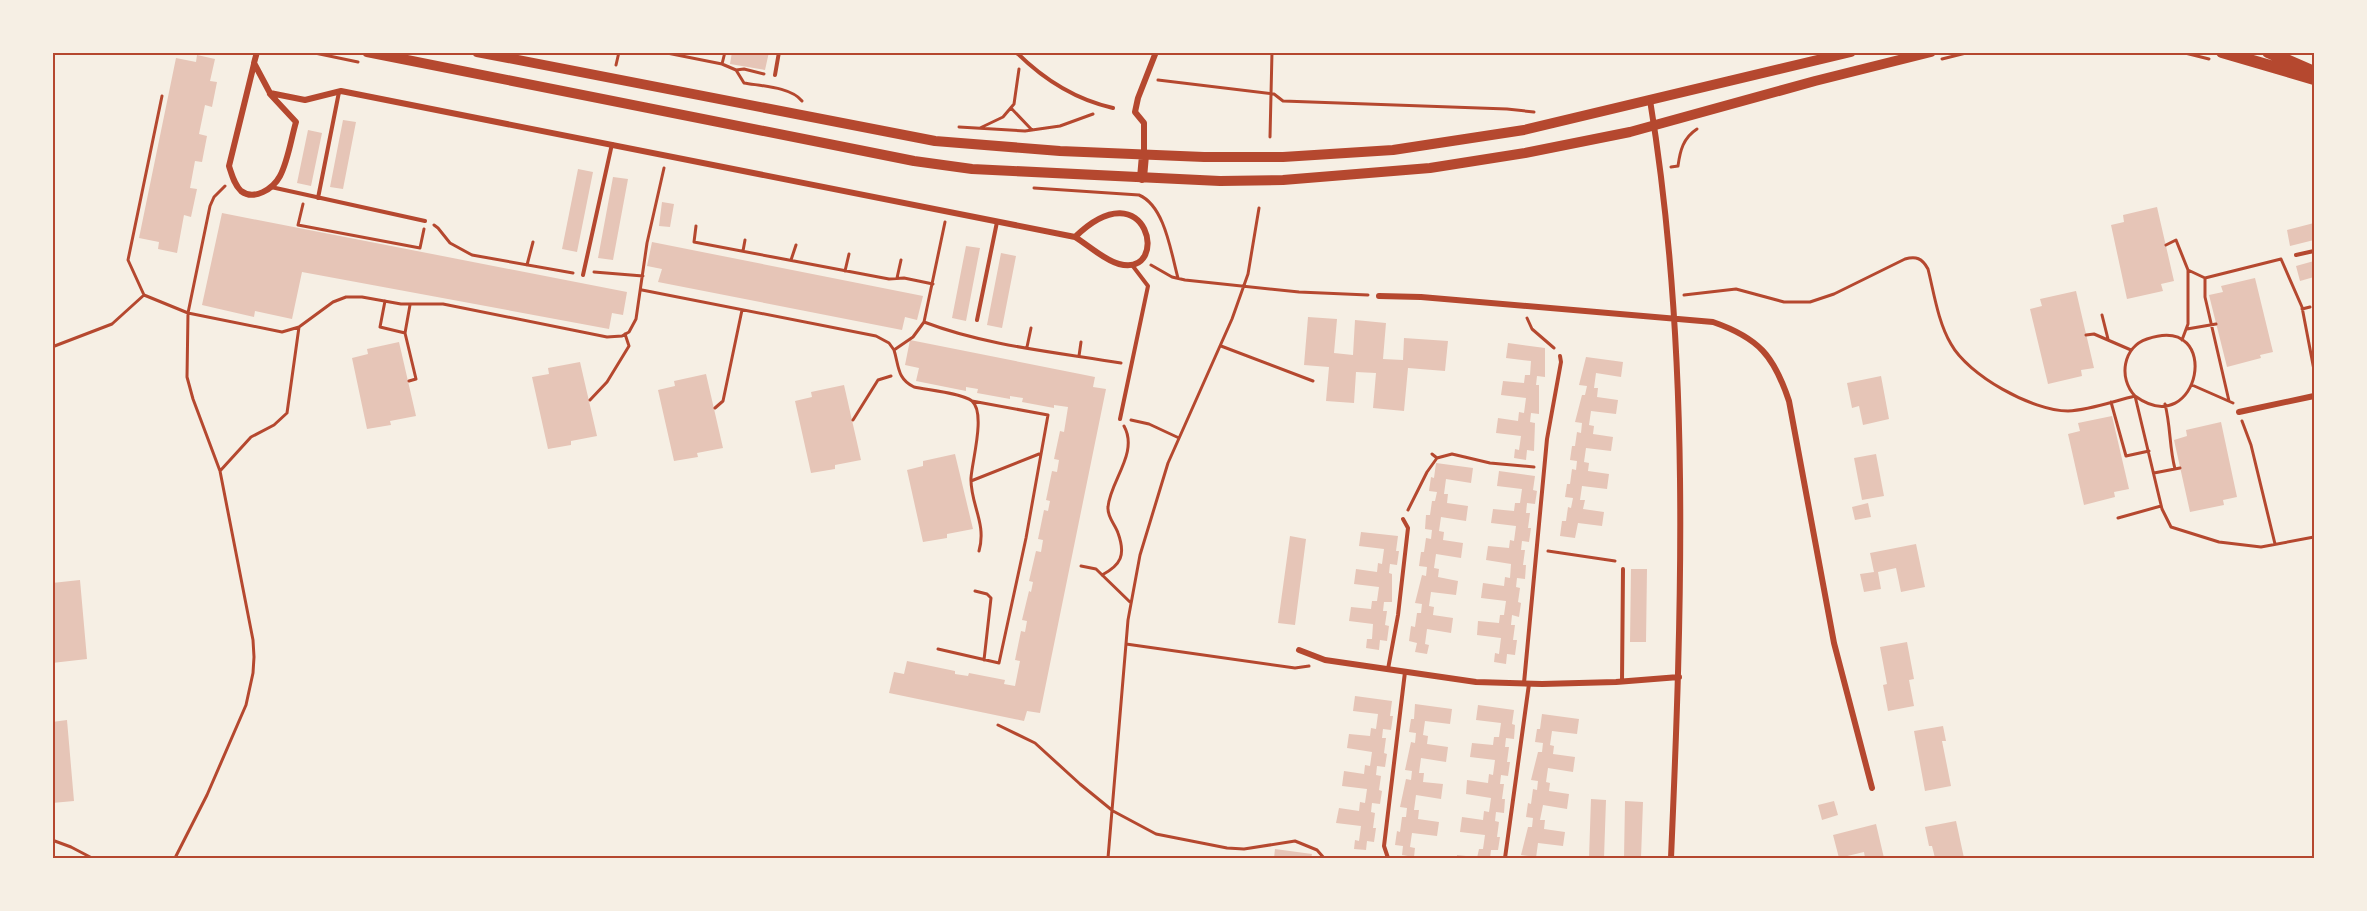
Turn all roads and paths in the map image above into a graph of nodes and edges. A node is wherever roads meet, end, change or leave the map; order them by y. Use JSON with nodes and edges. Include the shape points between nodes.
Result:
{"nodes":[{"id":1,"x":257,"y":52,"type":"edge"},
{"id":2,"x":367,"y":52,"type":"edge"},
{"id":3,"x":477,"y":52,"type":"edge"},
{"id":4,"x":618,"y":52,"type":"edge"},
{"id":5,"x":662,"y":52,"type":"edge"},
{"id":6,"x":725,"y":52,"type":"edge"},
{"id":7,"x":779,"y":52,"type":"edge"},
{"id":8,"x":1016,"y":52,"type":"edge"},
{"id":9,"x":1156,"y":52,"type":"edge"},
{"id":10,"x":1272,"y":52,"type":"edge"},
{"id":11,"x":1851,"y":52,"type":"edge"},
{"id":12,"x":1931,"y":52,"type":"edge"},
{"id":13,"x":2222,"y":52,"type":"edge"},
{"id":14,"x":2268,"y":52,"type":"edge"},
{"id":15,"x":1023,"y":58,"type":"junction"},
{"id":16,"x":255,"y":63,"type":"junction"},
{"id":17,"x":722,"y":64,"type":"junction"},
{"id":18,"x":736,"y":70,"type":"junction"},
{"id":19,"x":615,"y":71,"type":"dead end"},
{"id":20,"x":2314,"y":72,"type":"edge"},
{"id":21,"x":775,"y":75,"type":"joint"},
{"id":22,"x":2314,"y":79,"type":"edge"},
{"id":23,"x":1143,"y":86,"type":"junction"},
{"id":24,"x":339,"y":92,"type":"junction"},
{"id":25,"x":270,"y":93,"type":"junction"},
{"id":26,"x":1272,"y":94,"type":"junction"},
{"id":27,"x":162,"y":96,"type":"dead end"},
{"id":28,"x":1650,"y":100,"type":"junction"},
{"id":29,"x":1108,"y":107,"type":"junction"},
{"id":30,"x":806,"y":108,"type":"dead end"},
{"id":31,"x":1011,"y":108,"type":"junction"},
{"id":32,"x":1113,"y":108,"type":"dead end"},
{"id":33,"x":1537,"y":112,"type":"dead end"},
{"id":34,"x":1654,"y":126,"type":"junction"},
{"id":35,"x":979,"y":128,"type":"dead end"},
{"id":36,"x":1698,"y":128,"type":"dead end"},
{"id":37,"x":1038,"y":129,"type":"dead end"},
{"id":38,"x":1032,"y":130,"type":"dead end"},
{"id":39,"x":1270,"y":137,"type":"dead end"},
{"id":40,"x":612,"y":144,"type":"junction"},
{"id":41,"x":667,"y":154,"type":"junction"},
{"id":42,"x":1144,"y":155,"type":"junction"},
{"id":43,"x":1659,"y":169,"type":"junction"},
{"id":44,"x":1142,"y":178,"type":"junction"},
{"id":45,"x":234,"y":181,"type":"junction"},
{"id":46,"x":270,"y":187,"type":"junction"},
{"id":47,"x":306,"y":194,"type":"junction"},
{"id":48,"x":1139,"y":195,"type":"dead end"},
{"id":49,"x":318,"y":198,"type":"junction"},
{"id":50,"x":1259,"y":208,"type":"dead end"},
{"id":51,"x":948,"y":211,"type":"junction"},
{"id":52,"x":425,"y":221,"type":"junction"},
{"id":53,"x":997,"y":221,"type":"junction"},
{"id":54,"x":696,"y":226,"type":"dead end"},
{"id":55,"x":1075,"y":237,"type":"junction"},
{"id":56,"x":745,"y":240,"type":"dead end"},
{"id":57,"x":533,"y":242,"type":"dead end"},
{"id":58,"x":796,"y":244,"type":"dead end"},
{"id":59,"x":2166,"y":245,"type":"dead end"},
{"id":60,"x":2314,"y":251,"type":"edge"},
{"id":61,"x":743,"y":252,"type":"junction"},
{"id":62,"x":849,"y":254,"type":"dead end"},
{"id":63,"x":2296,"y":255,"type":"joint"},
{"id":64,"x":2281,"y":259,"type":"junction"},
{"id":65,"x":901,"y":260,"type":"dead end"},
{"id":66,"x":1142,"y":260,"type":"junction"},
{"id":67,"x":791,"y":261,"type":"junction"},
{"id":68,"x":1131,"y":264,"type":"junction"},
{"id":69,"x":527,"y":265,"type":"junction"},
{"id":70,"x":2188,"y":270,"type":"junction"},
{"id":71,"x":845,"y":271,"type":"junction"},
{"id":72,"x":583,"y":274,"type":"junction"},
{"id":73,"x":643,"y":276,"type":"junction"},
{"id":74,"x":1178,"y":278,"type":"junction"},
{"id":75,"x":2205,"y":278,"type":"junction"},
{"id":76,"x":897,"y":279,"type":"junction"},
{"id":77,"x":933,"y":284,"type":"junction"},
{"id":78,"x":1244,"y":286,"type":"junction"},
{"id":79,"x":642,"y":290,"type":"junction"},
{"id":80,"x":144,"y":295,"type":"junction"},
{"id":81,"x":1378,"y":296,"type":"joint"},
{"id":82,"x":1673,"y":297,"type":"junction"},
{"id":83,"x":385,"y":301,"type":"junction"},
{"id":84,"x":410,"y":305,"type":"junction"},
{"id":85,"x":1527,"y":307,"type":"junction"},
{"id":86,"x":2310,"y":308,"type":"dead end"},
{"id":87,"x":2302,"y":309,"type":"junction"},
{"id":88,"x":742,"y":310,"type":"junction"},
{"id":89,"x":188,"y":313,"type":"junction"},
{"id":90,"x":2102,"y":315,"type":"dead end"},
{"id":91,"x":976,"y":320,"type":"dead end"},
{"id":92,"x":1675,"y":320,"type":"junction"},
{"id":93,"x":924,"y":322,"type":"junction"},
{"id":94,"x":2216,"y":324,"type":"dead end"},
{"id":95,"x":2211,"y":325,"type":"junction"},
{"id":96,"x":299,"y":327,"type":"junction"},
{"id":97,"x":1031,"y":328,"type":"dead end"},
{"id":98,"x":2187,"y":328,"type":"junction"},
{"id":99,"x":405,"y":333,"type":"junction"},
{"id":100,"x":625,"y":334,"type":"junction"},
{"id":101,"x":2086,"y":335,"type":"dead end"},
{"id":102,"x":2108,"y":339,"type":"junction"},
{"id":103,"x":2182,"y":340,"type":"junction"},
{"id":104,"x":1081,"y":342,"type":"dead end"},
{"id":105,"x":1221,"y":346,"type":"junction"},
{"id":106,"x":52,"y":347,"type":"edge"},
{"id":107,"x":1026,"y":348,"type":"junction"},
{"id":108,"x":894,"y":350,"type":"junction"},
{"id":109,"x":2131,"y":350,"type":"junction"},
{"id":110,"x":2313,"y":355,"type":"edge"},
{"id":111,"x":1079,"y":356,"type":"junction"},
{"id":112,"x":1560,"y":356,"type":"joint"},
{"id":113,"x":1131,"y":364,"type":"junction"},
{"id":114,"x":2314,"y":370,"type":"edge"},
{"id":115,"x":891,"y":376,"type":"dead end"},
{"id":116,"x":409,"y":381,"type":"dead end"},
{"id":117,"x":1313,"y":381,"type":"dead end"},
{"id":118,"x":2192,"y":385,"type":"junction"},
{"id":119,"x":2135,"y":396,"type":"junction"},
{"id":120,"x":2314,"y":396,"type":"edge"},
{"id":121,"x":590,"y":400,"type":"dead end"},
{"id":122,"x":972,"y":401,"type":"junction"},
{"id":123,"x":2229,"y":401,"type":"junction"},
{"id":124,"x":2111,"y":402,"type":"junction"},
{"id":125,"x":2164,"y":404,"type":"junction"},
{"id":126,"x":715,"y":408,"type":"dead end"},
{"id":127,"x":2239,"y":412,"type":"junction"},
{"id":128,"x":1120,"y":419,"type":"junction"},
{"id":129,"x":853,"y":420,"type":"dead end"},
{"id":130,"x":1179,"y":438,"type":"junction"},
{"id":131,"x":2149,"y":451,"type":"junction"},
{"id":132,"x":1040,"y":454,"type":"junction"},
{"id":133,"x":1432,"y":454,"type":"dead end"},
{"id":134,"x":1437,"y":458,"type":"junction"},
{"id":135,"x":1544,"y":468,"type":"junction"},
{"id":136,"x":2180,"y":468,"type":"dead end"},
{"id":137,"x":2175,"y":469,"type":"junction"},
{"id":138,"x":220,"y":471,"type":"junction"},
{"id":139,"x":2154,"y":473,"type":"junction"},
{"id":140,"x":971,"y":481,"type":"junction"},
{"id":141,"x":2162,"y":508,"type":"junction"},
{"id":142,"x":2118,"y":518,"type":"dead end"},
{"id":143,"x":1403,"y":519,"type":"joint"},
{"id":144,"x":2314,"y":537,"type":"edge"},
{"id":145,"x":2275,"y":544,"type":"junction"},
{"id":146,"x":1537,"y":549,"type":"junction"},
{"id":147,"x":980,"y":551,"type":"dead end"},
{"id":148,"x":1081,"y":566,"type":"dead end"},
{"id":149,"x":1623,"y":569,"type":"joint"},
{"id":150,"x":1102,"y":575,"type":"junction"},
{"id":151,"x":975,"y":591,"type":"dead end"},
{"id":152,"x":1131,"y":603,"type":"junction"},
{"id":153,"x":1126,"y":644,"type":"junction"},
{"id":154,"x":938,"y":649,"type":"dead end"},
{"id":155,"x":1299,"y":650,"type":"dead end"},
{"id":156,"x":984,"y":660,"type":"junction"},
{"id":157,"x":1325,"y":660,"type":"junction"},
{"id":158,"x":1388,"y":669,"type":"junction"},
{"id":159,"x":1405,"y":672,"type":"junction"},
{"id":160,"x":1679,"y":677,"type":"junction"},
{"id":161,"x":1622,"y":682,"type":"junction"},
{"id":162,"x":1526,"y":683,"type":"junction"},
{"id":163,"x":998,"y":725,"type":"dead end"},
{"id":164,"x":1872,"y":788,"type":"dead end"},
{"id":165,"x":1113,"y":810,"type":"junction"},
{"id":166,"x":52,"y":840,"type":"edge"},
{"id":167,"x":92,"y":858,"type":"edge"},
{"id":168,"x":175,"y":858,"type":"edge"},
{"id":169,"x":1108,"y":858,"type":"edge"},
{"id":170,"x":1328,"y":858,"type":"edge"},
{"id":171,"x":1388,"y":858,"type":"edge"},
{"id":172,"x":1505,"y":858,"type":"edge"},
{"id":173,"x":1671,"y":858,"type":"edge"}],
"edges":[{"from":1,"to":16,"type":"street"},
{"from":2,"to":44,"type":"main road","via":[[914,161],[972,169]]},
{"from":3,"to":42,"type":"main road","via":[[935,141]]},
{"from":4,"to":19,"type":"path"},
{"from":5,"to":17,"type":"path"},
{"from":6,"to":17,"type":"path"},
{"from":7,"to":21,"type":"lane"},
{"from":8,"to":15,"type":"lane"},
{"from":9,"to":23,"type":"street"},
{"from":10,"to":26,"type":"path"},
{"from":11,"to":28,"type":"main road"},
{"from":12,"to":34,"type":"main road"},
{"from":13,"to":22,"type":"main road"},
{"from":14,"to":20,"type":"main road"},
{"from":15,"to":29,"type":"lane","via":[[1064,89]]},
{"from":15,"to":31,"type":"path"},
{"from":16,"to":25,"type":"street"},
{"from":16,"to":45,"type":"street","via":[[231,152],[229,166]]},
{"from":17,"to":18,"type":"path"},
{"from":18,"to":21,"type":"path"},
{"from":18,"to":30,"type":"path","via":[[744,83],[798,96]]},
{"from":23,"to":26,"type":"path","via":[[1154,79]]},
{"from":23,"to":42,"type":"street","via":[[1135,112],[1144,123]]},
{"from":24,"to":25,"type":"street","via":[[305,100]]},
{"from":24,"to":40,"type":"street"},
{"from":24,"to":49,"type":"lane"},
{"from":25,"to":46,"type":"street","via":[[296,122],[280,177]]},
{"from":26,"to":33,"type":"path","via":[[1284,101]]},
{"from":26,"to":39,"type":"path"},
{"from":27,"to":80,"type":"path","via":[[129,260]]},
{"from":28,"to":34,"type":"street"},
{"from":28,"to":42,"type":"main road","via":[[1524,130],[1393,150],[1283,157]]},
{"from":29,"to":32,"type":"lane"},
{"from":29,"to":37,"type":"path","via":[[1060,126]]},
{"from":31,"to":35,"type":"path","via":[[1003,117]]},
{"from":31,"to":38,"type":"path"},
{"from":34,"to":43,"type":"street"},
{"from":34,"to":44,"type":"main road","via":[[1430,168],[1283,180]]},
{"from":36,"to":43,"type":"path","via":[[1682,146],[1678,166]]},
{"from":40,"to":41,"type":"street"},
{"from":40,"to":72,"type":"lane"},
{"from":41,"to":51,"type":"street"},
{"from":41,"to":73,"type":"path"},
{"from":42,"to":44,"type":"main road"},
{"from":43,"to":82,"type":"street"},
{"from":45,"to":46,"type":"street","via":[[242,192],[254,195]]},
{"from":45,"to":89,"type":"path","via":[[218,192],[210,206]]},
{"from":46,"to":47,"type":"lane"},
{"from":47,"to":49,"type":"lane"},
{"from":47,"to":52,"type":"path","via":[[298,225],[420,248]]},
{"from":48,"to":74,"type":"path","via":[[1149,199],[1160,216]]},
{"from":49,"to":52,"type":"lane"},
{"from":50,"to":78,"type":"path"},
{"from":51,"to":53,"type":"street"},
{"from":51,"to":77,"type":"path"},
{"from":52,"to":69,"type":"path","via":[[438,228],[450,243],[472,255]]},
{"from":53,"to":55,"type":"street"},
{"from":53,"to":91,"type":"lane"},
{"from":54,"to":61,"type":"path","via":[[694,242]]},
{"from":55,"to":66,"type":"street","via":[[1098,219],[1114,213],[1137,217],[1148,236]]},
{"from":55,"to":68,"type":"street","via":[[1111,261]]},
{"from":56,"to":61,"type":"path"},
{"from":57,"to":69,"type":"path"},
{"from":58,"to":67,"type":"path"},
{"from":59,"to":70,"type":"path","via":[[2176,240]]},
{"from":60,"to":63,"type":"lane"},
{"from":61,"to":67,"type":"path"},
{"from":62,"to":71,"type":"path"},
{"from":63,"to":64,"type":"path"},
{"from":64,"to":75,"type":"path"},
{"from":64,"to":87,"type":"path"},
{"from":65,"to":76,"type":"path"},
{"from":66,"to":68,"type":"street"},
{"from":66,"to":74,"type":"path"},
{"from":67,"to":71,"type":"path"},
{"from":68,"to":113,"type":"lane","via":[[1148,286]]},
{"from":69,"to":72,"type":"path"},
{"from":70,"to":75,"type":"path"},
{"from":70,"to":98,"type":"path"},
{"from":71,"to":76,"type":"path"},
{"from":72,"to":73,"type":"path"},
{"from":73,"to":79,"type":"path"},
{"from":74,"to":78,"type":"path"},
{"from":75,"to":95,"type":"path"},
{"from":76,"to":77,"type":"path"},
{"from":77,"to":93,"type":"path"},
{"from":78,"to":81,"type":"path"},
{"from":78,"to":105,"type":"path"},
{"from":79,"to":88,"type":"path"},
{"from":79,"to":100,"type":"path","via":[[636,319]]},
{"from":80,"to":89,"type":"path"},
{"from":80,"to":106,"type":"path","via":[[112,324]]},
{"from":81,"to":85,"type":"street"},
{"from":82,"to":92,"type":"street"},
{"from":82,"to":124,"type":"path","via":[[1736,289],[1784,302],[1810,302],[1917,257],[1928,269],[1952,345],[1989,380],[2024,400],[2062,411]]},
{"from":83,"to":84,"type":"path"},
{"from":83,"to":96,"type":"path","via":[[346,297],[322,308]]},
{"from":83,"to":99,"type":"path","via":[[380,327]]},
{"from":84,"to":99,"type":"path"},
{"from":84,"to":100,"type":"path","via":[[443,304],[607,337]]},
{"from":85,"to":92,"type":"street"},
{"from":85,"to":112,"type":"path","via":[[1530,327]]},
{"from":86,"to":87,"type":"path"},
{"from":87,"to":110,"type":"path"},
{"from":88,"to":108,"type":"path","via":[[876,336]]},
{"from":88,"to":126,"type":"path","via":[[723,401]]},
{"from":89,"to":96,"type":"path","via":[[282,332]]},
{"from":89,"to":138,"type":"path","via":[[188,377]]},
{"from":90,"to":102,"type":"path"},
{"from":92,"to":160,"type":"street"},
{"from":92,"to":164,"type":"street","via":[[1713,322],[1735,329],[1752,340],[1780,374],[1789,401],[1834,643]]},
{"from":93,"to":107,"type":"path"},
{"from":93,"to":108,"type":"path","via":[[914,337]]},
{"from":94,"to":95,"type":"path"},
{"from":95,"to":98,"type":"path"},
{"from":95,"to":123,"type":"path"},
{"from":96,"to":138,"type":"path","via":[[287,413],[252,437]]},
{"from":97,"to":107,"type":"path"},
{"from":98,"to":103,"type":"path"},
{"from":99,"to":116,"type":"path","via":[[416,379]]},
{"from":100,"to":121,"type":"path","via":[[629,346],[607,382]]},
{"from":101,"to":102,"type":"path"},
{"from":102,"to":109,"type":"path"},
{"from":103,"to":109,"type":"path","via":[[2160,336],[2146,339]]},
{"from":103,"to":118,"type":"path","via":[[2195,358]]},
{"from":104,"to":111,"type":"path"},
{"from":105,"to":117,"type":"path"},
{"from":105,"to":130,"type":"path"},
{"from":107,"to":111,"type":"path"},
{"from":108,"to":122,"type":"path","via":[[898,371],[906,383]]},
{"from":109,"to":119,"type":"path","via":[[2125,375]]},
{"from":110,"to":114,"type":"path"},
{"from":111,"to":113,"type":"path"},
{"from":112,"to":135,"type":"lane"},
{"from":113,"to":128,"type":"lane"},
{"from":115,"to":129,"type":"path","via":[[878,380]]},
{"from":118,"to":123,"type":"path"},
{"from":118,"to":125,"type":"path","via":[[2178,400]]},
{"from":119,"to":124,"type":"path"},
{"from":119,"to":125,"type":"path","via":[[2148,404]]},
{"from":119,"to":131,"type":"path"},
{"from":120,"to":127,"type":"street"},
{"from":122,"to":132,"type":"path","via":[[1048,415]]},
{"from":122,"to":140,"type":"path","via":[[979,417]]},
{"from":123,"to":127,"type":"path"},
{"from":124,"to":131,"type":"path","via":[[2124,457]]},
{"from":125,"to":137,"type":"path"},
{"from":127,"to":145,"type":"path"},
{"from":128,"to":130,"type":"path","via":[[1149,424]]},
{"from":128,"to":150,"type":"path","via":[[1128,434],[1127,453],[1108,514],[1118,533],[1122,554],[1116,568]]},
{"from":130,"to":152,"type":"path","via":[[1147,526]]},
{"from":131,"to":139,"type":"path"},
{"from":132,"to":140,"type":"path"},
{"from":132,"to":156,"type":"path","via":[[999,663]]},
{"from":133,"to":134,"type":"path"},
{"from":134,"to":135,"type":"path","via":[[1452,454]]},
{"from":134,"to":143,"type":"path"},
{"from":135,"to":146,"type":"lane"},
{"from":136,"to":137,"type":"path"},
{"from":137,"to":139,"type":"path"},
{"from":138,"to":168,"type":"path","via":[[253,640],[253,673],[246,705]]},
{"from":139,"to":141,"type":"path"},
{"from":140,"to":147,"type":"path","via":[[983,539]]},
{"from":141,"to":142,"type":"path"},
{"from":141,"to":145,"type":"path","via":[[2172,526],[2219,542],[2261,547]]},
{"from":143,"to":158,"type":"lane","via":[[1408,528]]},
{"from":144,"to":145,"type":"path"},
{"from":146,"to":149,"type":"path","via":[[1622,562]]},
{"from":146,"to":162,"type":"lane"},
{"from":148,"to":150,"type":"path","via":[[1096,569]]},
{"from":149,"to":161,"type":"lane"},
{"from":150,"to":152,"type":"path"},
{"from":151,"to":156,"type":"path","via":[[991,598]]},
{"from":152,"to":153,"type":"path"},
{"from":153,"to":157,"type":"path","via":[[1295,668]]},
{"from":153,"to":165,"type":"path"},
{"from":154,"to":156,"type":"path"},
{"from":155,"to":157,"type":"street"},
{"from":157,"to":158,"type":"street"},
{"from":158,"to":159,"type":"street"},
{"from":159,"to":162,"type":"street","via":[[1476,682]]},
{"from":159,"to":171,"type":"lane","via":[[1384,846]]},
{"from":160,"to":161,"type":"street"},
{"from":160,"to":173,"type":"street"},
{"from":161,"to":162,"type":"street"},
{"from":162,"to":172,"type":"lane"},
{"from":163,"to":165,"type":"path","via":[[1035,743]]},
{"from":165,"to":169,"type":"path"},
{"from":165,"to":170,"type":"path","via":[[1156,834],[1185,841],[1244,849],[1295,841]]},
{"from":166,"to":167,"type":"path"}]}
